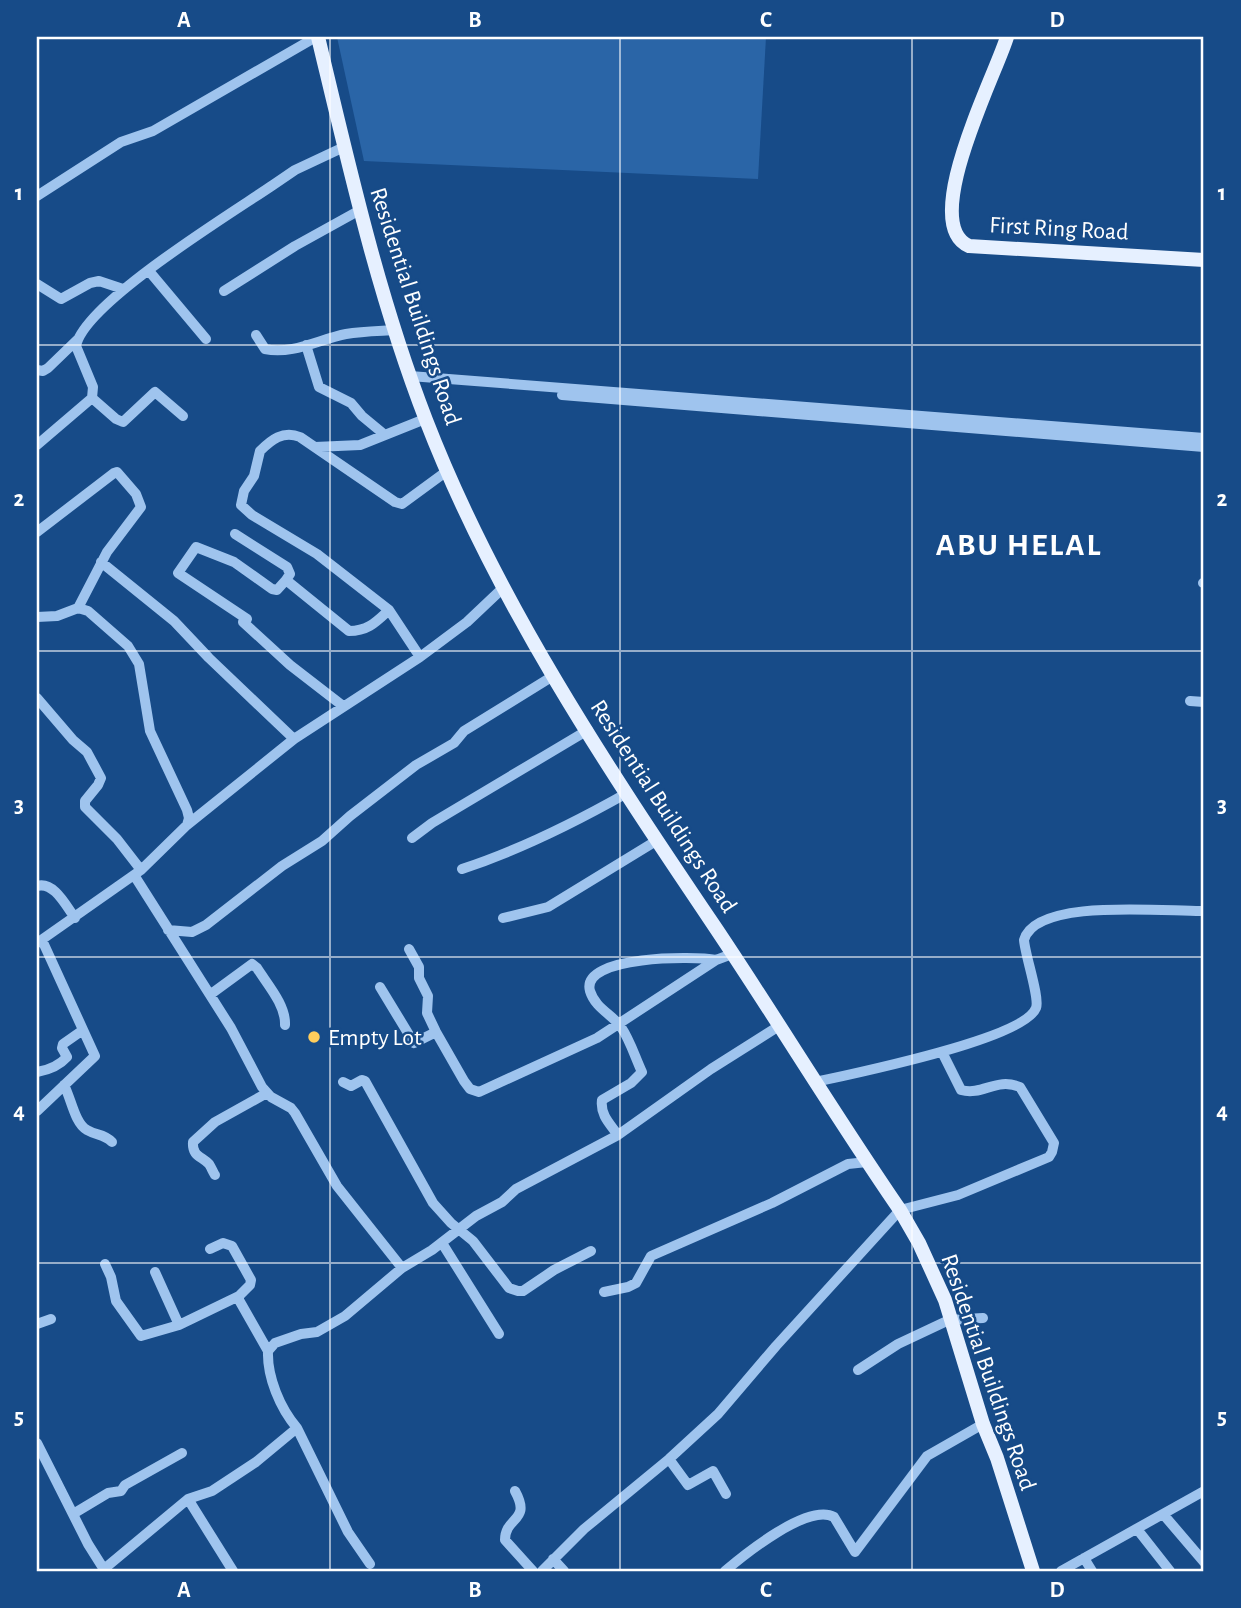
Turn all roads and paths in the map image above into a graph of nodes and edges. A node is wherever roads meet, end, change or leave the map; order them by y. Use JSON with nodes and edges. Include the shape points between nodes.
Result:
{"nodes":[{"id":1,"x":317,"y":37,"type":"edge"},
{"id":2,"x":1007,"y":37,"type":"edge"},
{"id":3,"x":344,"y":146,"type":"junction"},
{"id":4,"x":37,"y":196,"type":"edge"},
{"id":5,"x":360,"y":210,"type":"junction"},
{"id":6,"x":1204,"y":260,"type":"edge"},
{"id":7,"x":149,"y":271,"type":"junction"},
{"id":8,"x":37,"y":284,"type":"edge"},
{"id":9,"x":123,"y":289,"type":"junction"},
{"id":10,"x":224,"y":291,"type":"dead end"},
{"id":11,"x":395,"y":330,"type":"junction"},
{"id":12,"x":256,"y":335,"type":"dead end"},
{"id":13,"x":206,"y":338,"type":"dead end"},
{"id":14,"x":78,"y":340,"type":"junction"},
{"id":15,"x":306,"y":345,"type":"junction"},
{"id":16,"x":37,"y":370,"type":"edge"},
{"id":17,"x":411,"y":379,"type":"junction"},
{"id":18,"x":92,"y":398,"type":"junction"},
{"id":19,"x":183,"y":416,"type":"dead end"},
{"id":20,"x":425,"y":419,"type":"junction"},
{"id":21,"x":385,"y":435,"type":"junction"},
{"id":22,"x":1204,"y":438,"type":"edge"},
{"id":23,"x":37,"y":445,"type":"edge"},
{"id":24,"x":315,"y":447,"type":"junction"},
{"id":25,"x":1204,"y":447,"type":"edge"},
{"id":26,"x":447,"y":471,"type":"junction"},
{"id":27,"x":37,"y":532,"type":"edge"},
{"id":28,"x":235,"y":534,"type":"dead end"},
{"id":29,"x":101,"y":562,"type":"junction"},
{"id":30,"x":286,"y":580,"type":"junction"},
{"id":31,"x":504,"y":587,"type":"junction"},
{"id":32,"x":78,"y":608,"type":"junction"},
{"id":33,"x":389,"y":610,"type":"junction"},
{"id":34,"x":37,"y":618,"type":"edge"},
{"id":35,"x":420,"y":657,"type":"junction"},
{"id":36,"x":553,"y":676,"type":"junction"},
{"id":37,"x":37,"y":698,"type":"edge"},
{"id":38,"x":1190,"y":701,"type":"dead end"},
{"id":39,"x":1204,"y":702,"type":"edge"},
{"id":40,"x":343,"y":705,"type":"junction"},
{"id":41,"x":588,"y":730,"type":"junction"},
{"id":42,"x":295,"y":739,"type":"junction"},
{"id":43,"x":627,"y":793,"type":"junction"},
{"id":44,"x":187,"y":825,"type":"junction"},
{"id":45,"x":412,"y":838,"type":"dead end"},
{"id":46,"x":656,"y":841,"type":"junction"},
{"id":47,"x":462,"y":869,"type":"dead end"},
{"id":48,"x":138,"y":872,"type":"junction"},
{"id":49,"x":37,"y":886,"type":"edge"},
{"id":50,"x":1204,"y":911,"type":"edge"},
{"id":51,"x":75,"y":918,"type":"junction"},
{"id":52,"x":503,"y":918,"type":"dead end"},
{"id":53,"x":168,"y":930,"type":"junction"},
{"id":54,"x":39,"y":941,"type":"edge"},
{"id":55,"x":409,"y":949,"type":"dead end"},
{"id":56,"x":732,"y":954,"type":"junction"},
{"id":57,"x":716,"y":960,"type":"junction"},
{"id":58,"x":380,"y":987,"type":"dead end"},
{"id":59,"x":211,"y":994,"type":"junction"},
{"id":60,"x":620,"y":1024,"type":"junction"},
{"id":61,"x":285,"y":1025,"type":"dead end"},
{"id":62,"x":779,"y":1026,"type":"junction"},
{"id":63,"x":83,"y":1030,"type":"junction"},
{"id":64,"x":436,"y":1032,"type":"junction"},
{"id":65,"x":942,"y":1052,"type":"junction"},
{"id":66,"x":37,"y":1072,"type":"edge"},
{"id":67,"x":343,"y":1082,"type":"dead end"},
{"id":68,"x":815,"y":1083,"type":"junction"},
{"id":69,"x":64,"y":1085,"type":"junction"},
{"id":70,"x":267,"y":1093,"type":"junction"},
{"id":71,"x":37,"y":1111,"type":"edge"},
{"id":72,"x":618,"y":1135,"type":"junction"},
{"id":73,"x":112,"y":1142,"type":"dead end"},
{"id":74,"x":867,"y":1162,"type":"junction"},
{"id":75,"x":215,"y":1175,"type":"dead end"},
{"id":76,"x":900,"y":1210,"type":"junction"},
{"id":77,"x":460,"y":1228,"type":"junction"},
{"id":78,"x":442,"y":1242,"type":"junction"},
{"id":79,"x":210,"y":1250,"type":"dead end"},
{"id":80,"x":591,"y":1251,"type":"dead end"},
{"id":81,"x":105,"y":1264,"type":"dead end"},
{"id":82,"x":402,"y":1268,"type":"junction"},
{"id":83,"x":155,"y":1272,"type":"dead end"},
{"id":84,"x":604,"y":1292,"type":"dead end"},
{"id":85,"x":239,"y":1296,"type":"junction"},
{"id":86,"x":983,"y":1318,"type":"dead end"},
{"id":87,"x":51,"y":1319,"type":"dead end"},
{"id":88,"x":949,"y":1320,"type":"junction"},
{"id":89,"x":37,"y":1324,"type":"edge"},
{"id":90,"x":178,"y":1325,"type":"junction"},
{"id":91,"x":499,"y":1335,"type":"dead end"},
{"id":92,"x":268,"y":1351,"type":"junction"},
{"id":93,"x":858,"y":1370,"type":"dead end"},
{"id":94,"x":983,"y":1424,"type":"junction"},
{"id":95,"x":297,"y":1428,"type":"junction"},
{"id":96,"x":37,"y":1443,"type":"edge"},
{"id":97,"x":183,"y":1453,"type":"dead end"},
{"id":98,"x":669,"y":1459,"type":"junction"},
{"id":99,"x":515,"y":1491,"type":"dead end"},
{"id":100,"x":1204,"y":1491,"type":"edge"},
{"id":101,"x":726,"y":1494,"type":"dead end"},
{"id":102,"x":188,"y":1499,"type":"junction"},
{"id":103,"x":73,"y":1514,"type":"junction"},
{"id":104,"x":1163,"y":1514,"type":"junction"},
{"id":105,"x":1137,"y":1529,"type":"junction"},
{"id":106,"x":1084,"y":1558,"type":"junction"},
{"id":107,"x":553,"y":1559,"type":"junction"},
{"id":108,"x":1204,"y":1562,"type":"edge"},
{"id":109,"x":370,"y":1564,"type":"dead end"},
{"id":110,"x":104,"y":1570,"type":"edge"},
{"id":111,"x":233,"y":1571,"type":"edge"},
{"id":112,"x":533,"y":1571,"type":"edge"},
{"id":113,"x":542,"y":1571,"type":"edge"},
{"id":114,"x":564,"y":1571,"type":"edge"},
{"id":115,"x":725,"y":1571,"type":"edge"},
{"id":116,"x":1033,"y":1571,"type":"edge"},
{"id":117,"x":1061,"y":1571,"type":"edge"},
{"id":118,"x":1093,"y":1571,"type":"edge"},
{"id":119,"x":1170,"y":1571,"type":"edge"}],
"edges":[{"from":1,"to":3,"type":"main road","name":"Residential Buildings Road"},
{"from":1,"to":4,"type":"street","via":[[153,131],[121,142]]},
{"from":2,"to":6,"type":"main road","name":"First Ring Road","via":[[960,161],[953,214],[959,240],[969,246]]},
{"from":3,"to":5,"type":"main road","name":"Residential Buildings Road"},
{"from":3,"to":7,"type":"street","via":[[295,170]]},
{"from":5,"to":10,"type":"street"},
{"from":5,"to":11,"type":"main road","name":"Residential Buildings Road"},
{"from":7,"to":9,"type":"street"},
{"from":7,"to":13,"type":"street"},
{"from":8,"to":9,"type":"street","via":[[61,299],[99,281]]},
{"from":9,"to":14,"type":"street","via":[[97,311]]},
{"from":11,"to":15,"type":"street","via":[[346,334]]},
{"from":11,"to":17,"type":"main road","name":"Residential Buildings Road"},
{"from":12,"to":15,"type":"street","via":[[270,351]]},
{"from":14,"to":16,"type":"street","via":[[48,369]]},
{"from":14,"to":18,"type":"street","via":[[78,352],[93,387]]},
{"from":15,"to":21,"type":"street","via":[[319,387],[351,403]]},
{"from":17,"to":20,"type":"main road","name":"Residential Buildings Road"},
{"from":17,"to":22,"type":"street"},
{"from":17,"to":25,"type":"street"},
{"from":18,"to":19,"type":"street","via":[[123,422],[155,392]]},
{"from":18,"to":23,"type":"street"},
{"from":20,"to":21,"type":"street"},
{"from":20,"to":26,"type":"main road","name":"Residential Buildings Road"},
{"from":21,"to":24,"type":"street","via":[[349,447]]},
{"from":24,"to":26,"type":"street","via":[[402,504]]},
{"from":24,"to":33,"type":"street","via":[[293,434],[268,443],[260,451],[240,505],[317,554]]},
{"from":26,"to":31,"type":"main road","name":"Residential Buildings Road"},
{"from":27,"to":29,"type":"street","via":[[117,472],[141,507]]},
{"from":28,"to":30,"type":"street","via":[[288,567]]},
{"from":29,"to":32,"type":"street"},
{"from":29,"to":42,"type":"street","via":[[174,621]]},
{"from":30,"to":33,"type":"street","via":[[349,631],[372,626]]},
{"from":30,"to":40,"type":"street","via":[[277,590],[272,589],[234,562],[196,547],[178,573],[247,619],[243,622],[281,658]]},
{"from":31,"to":35,"type":"street"},
{"from":31,"to":36,"type":"main road","name":"Residential Buildings Road"},
{"from":32,"to":34,"type":"street"},
{"from":32,"to":44,"type":"street","via":[[88,611],[128,646],[139,664],[150,731],[187,810]]},
{"from":33,"to":35,"type":"street"},
{"from":35,"to":40,"type":"street"},
{"from":36,"to":41,"type":"main road","name":"Residential Buildings Road"},
{"from":36,"to":53,"type":"street","via":[[416,765],[206,925],[192,932]]},
{"from":37,"to":48,"type":"street","via":[[90,757],[101,778],[85,807],[117,839]]},
{"from":38,"to":39,"type":"street"},
{"from":40,"to":42,"type":"street"},
{"from":41,"to":43,"type":"main road","name":"Residential Buildings Road"},
{"from":41,"to":45,"type":"street"},
{"from":42,"to":44,"type":"street"},
{"from":43,"to":46,"type":"main road","name":"Residential Buildings Road"},
{"from":43,"to":47,"type":"street","via":[[568,826]]},
{"from":44,"to":48,"type":"street"},
{"from":46,"to":52,"type":"street","via":[[548,907]]},
{"from":46,"to":56,"type":"main road","name":"Residential Buildings Road"},
{"from":48,"to":51,"type":"street"},
{"from":48,"to":53,"type":"street"},
{"from":49,"to":51,"type":"street","via":[[50,887]]},
{"from":50,"to":65,"type":"street","via":[[1088,910],[1044,919],[1024,940],[1037,1001],[1032,1015],[1008,1029]]},
{"from":51,"to":54,"type":"street"},
{"from":53,"to":59,"type":"street"},
{"from":54,"to":63,"type":"street"},
{"from":55,"to":64,"type":"street","via":[[419,967]]},
{"from":56,"to":57,"type":"street"},
{"from":56,"to":62,"type":"main road","name":"Residential Buildings Road"},
{"from":57,"to":60,"type":"street"},
{"from":57,"to":60,"type":"street","via":[[619,963],[600,971],[590,983],[591,992],[605,1013]]},
{"from":58,"to":64,"type":"street","via":[[411,1041],[416,1043]]},
{"from":59,"to":61,"type":"street","via":[[252,964],[281,1008]]},
{"from":59,"to":70,"type":"street"},
{"from":60,"to":64,"type":"street","via":[[479,1092],[470,1089],[453,1066]]},
{"from":60,"to":72,"type":"street","via":[[642,1072],[602,1100],[604,1117]]},
{"from":62,"to":68,"type":"main road","name":"Residential Buildings Road"},
{"from":62,"to":72,"type":"street"},
{"from":63,"to":66,"type":"street","via":[[63,1044],[65,1060]]},
{"from":63,"to":69,"type":"street","via":[[95,1056]]},
{"from":65,"to":68,"type":"street"},
{"from":65,"to":76,"type":"street","via":[[961,1090],[970,1093],[999,1083],[1020,1087],[1054,1143],[1052,1152],[958,1195]]},
{"from":67,"to":77,"type":"street","via":[[351,1086],[365,1081],[433,1203]]},
{"from":68,"to":74,"type":"main road","name":"Residential Buildings Road"},
{"from":69,"to":71,"type":"street"},
{"from":69,"to":73,"type":"street","via":[[79,1122]]},
{"from":70,"to":75,"type":"street","via":[[215,1122],[193,1142],[195,1154]]},
{"from":70,"to":82,"type":"street","via":[[291,1108],[337,1186]]},
{"from":72,"to":77,"type":"street","via":[[516,1189]]},
{"from":74,"to":76,"type":"main road","name":"Residential Buildings Road"},
{"from":74,"to":84,"type":"street","via":[[848,1164],[650,1256],[636,1283]]},
{"from":76,"to":88,"type":"main road","name":"Residential Buildings Road","via":[[932,1270]]},
{"from":76,"to":98,"type":"street","via":[[718,1415]]},
{"from":77,"to":78,"type":"street"},
{"from":77,"to":80,"type":"street","via":[[509,1288],[518,1292]]},
{"from":78,"to":82,"type":"street"},
{"from":78,"to":91,"type":"street"},
{"from":79,"to":85,"type":"street","via":[[223,1243],[232,1247],[251,1280]]},
{"from":81,"to":90,"type":"street","via":[[116,1301],[140,1335]]},
{"from":82,"to":92,"type":"street","via":[[345,1316],[317,1332],[275,1343]]},
{"from":83,"to":90,"type":"street"},
{"from":85,"to":90,"type":"street"},
{"from":85,"to":92,"type":"street"},
{"from":86,"to":88,"type":"street"},
{"from":87,"to":89,"type":"street"},
{"from":88,"to":93,"type":"street","via":[[888,1349]]},
{"from":88,"to":94,"type":"main road","name":"Residential Buildings Road"},
{"from":92,"to":95,"type":"street","via":[[286,1415]]},
{"from":94,"to":115,"type":"street","via":[[927,1456],[855,1552],[834,1517],[820,1513],[785,1525]]},
{"from":94,"to":116,"type":"main road","name":"Residential Buildings Road"},
{"from":95,"to":102,"type":"street","via":[[212,1492]]},
{"from":95,"to":109,"type":"street","via":[[348,1532]]},
{"from":96,"to":103,"type":"street"},
{"from":97,"to":103,"type":"street"},
{"from":98,"to":101,"type":"street","via":[[688,1485],[713,1471]]},
{"from":98,"to":107,"type":"street"},
{"from":99,"to":112,"type":"street","via":[[521,1512],[505,1540]]},
{"from":100,"to":104,"type":"street"},
{"from":102,"to":110,"type":"street"},
{"from":102,"to":111,"type":"street"},
{"from":103,"to":110,"type":"street"},
{"from":104,"to":105,"type":"street"},
{"from":104,"to":108,"type":"street"},
{"from":105,"to":106,"type":"street"},
{"from":105,"to":119,"type":"street"},
{"from":106,"to":117,"type":"street"},
{"from":106,"to":118,"type":"street"},
{"from":107,"to":113,"type":"street"},
{"from":107,"to":114,"type":"street"}]}
